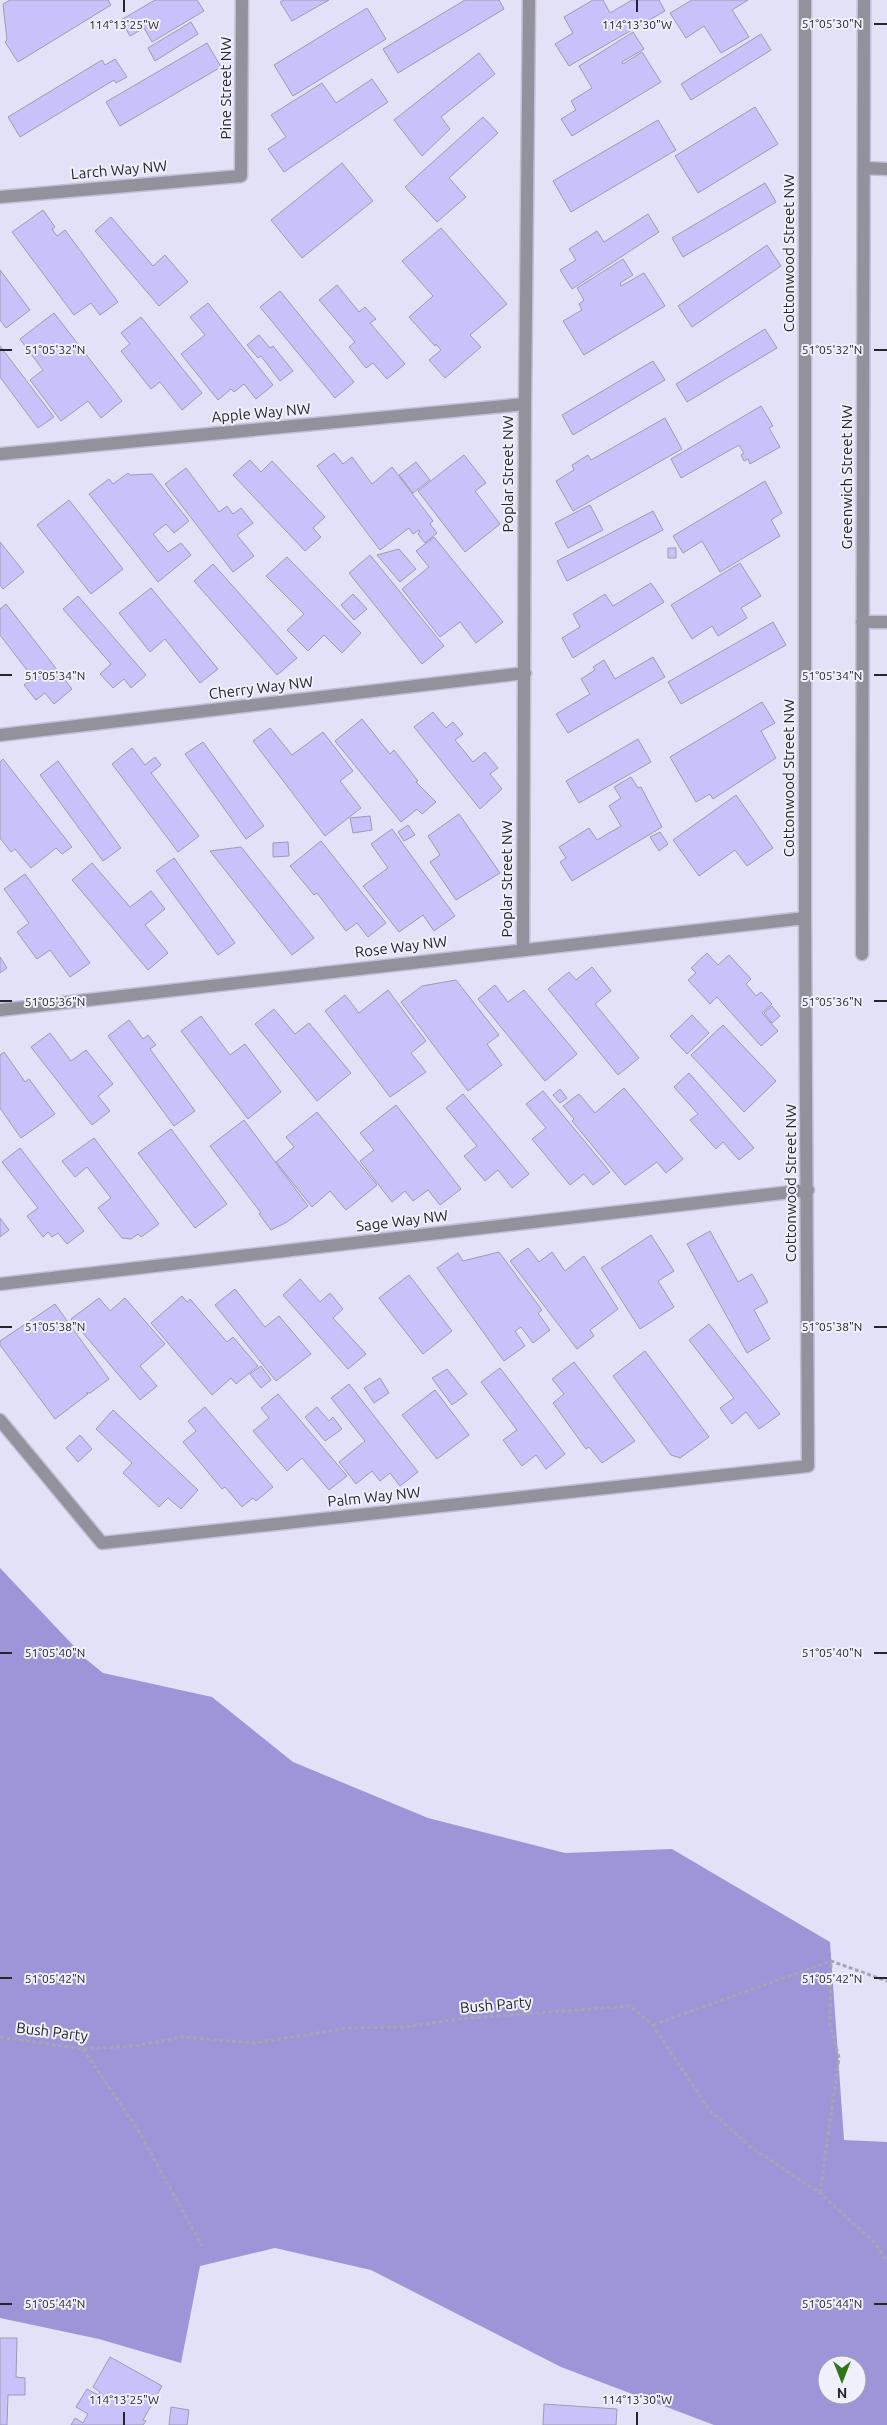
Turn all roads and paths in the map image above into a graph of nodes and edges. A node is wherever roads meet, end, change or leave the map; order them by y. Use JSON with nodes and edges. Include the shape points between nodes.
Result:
{"nodes":[{"id":1,"x":242,"y":0,"type":"edge"},
{"id":2,"x":529,"y":0,"type":"edge"},
{"id":3,"x":806,"y":0,"type":"edge"},
{"id":4,"x":864,"y":0,"type":"edge"},
{"id":5,"x":864,"y":168,"type":"junction"},
{"id":6,"x":887,"y":168,"type":"edge"},
{"id":7,"x":242,"y":176,"type":"joint"},
{"id":8,"x":0,"y":197,"type":"edge"},
{"id":9,"x":525,"y":404,"type":"junction"},
{"id":10,"x":0,"y":454,"type":"edge"},
{"id":11,"x":862,"y":622,"type":"junction"},
{"id":12,"x":887,"y":622,"type":"edge"},
{"id":13,"x":525,"y":673,"type":"junction"},
{"id":14,"x":0,"y":735,"type":"edge"},
{"id":15,"x":805,"y":918,"type":"junction"},
{"id":16,"x":523,"y":949,"type":"junction"},
{"id":17,"x":862,"y":954,"type":"dead end"},
{"id":18,"x":0,"y":1010,"type":"edge"},
{"id":19,"x":808,"y":1190,"type":"junction"},
{"id":20,"x":0,"y":1284,"type":"edge"},
{"id":21,"x":0,"y":1420,"type":"edge"},
{"id":22,"x":808,"y":1466,"type":"joint"},
{"id":23,"x":831,"y":1961,"type":"junction"},
{"id":24,"x":887,"y":1982,"type":"edge"},
{"id":25,"x":653,"y":2024,"type":"junction"},
{"id":26,"x":0,"y":2037,"type":"edge"},
{"id":27,"x":82,"y":2049,"type":"junction"},
{"id":28,"x":820,"y":2193,"type":"junction"},
{"id":29,"x":202,"y":2246,"type":"dead end"},
{"id":30,"x":887,"y":2262,"type":"edge"}],
"edges":[{"from":1,"to":7,"type":"street","name":"Pine Street NW"},
{"from":2,"to":9,"type":"street","name":"Poplar Street NW"},
{"from":3,"to":15,"type":"street","name":"Cottonwood Street NW"},
{"from":4,"to":5,"type":"street","name":"Greenwich Street NW"},
{"from":5,"to":6,"type":"street"},
{"from":5,"to":11,"type":"street","name":"Greenwich Street NW"},
{"from":7,"to":8,"type":"street","name":"Larch Way NW"},
{"from":9,"to":10,"type":"street","name":"Apple Way NW"},
{"from":9,"to":13,"type":"street","name":"Poplar Street NW"},
{"from":11,"to":12,"type":"street"},
{"from":11,"to":17,"type":"street","name":"Greenwich Street NW"},
{"from":13,"to":14,"type":"street","name":"Cherry Way NW"},
{"from":13,"to":16,"type":"street","name":"Poplar Street NW"},
{"from":15,"to":16,"type":"street","name":"Rose Way NW"},
{"from":15,"to":19,"type":"street","name":"Cottonwood Street NW"},
{"from":16,"to":18,"type":"street","name":"Rose Way NW"},
{"from":19,"to":20,"type":"street","name":"Sage Way NW"},
{"from":19,"to":22,"type":"street","name":"Cottonwood Street NW"},
{"from":21,"to":22,"type":"street","name":"Palm Way NW","via":[[102,1543]]},
{"from":23,"to":24,"type":"path"},
{"from":23,"to":25,"type":"path"},
{"from":23,"to":28,"type":"path","via":[[830,2024],[839,2058]]},
{"from":25,"to":27,"type":"path","name":"Bush Party","via":[[630,2006],[458,2019],[405,2028],[348,2028],[254,2043],[182,2037],[135,2046]]},
{"from":25,"to":28,"type":"path","name":"Bush Party","via":[[709,2110],[752,2148]]},
{"from":26,"to":27,"type":"path","name":"Bush Party"},
{"from":27,"to":29,"type":"path","via":[[138,2130]]},
{"from":28,"to":30,"type":"path","name":"Bush Party","via":[[876,2244]]}]}
